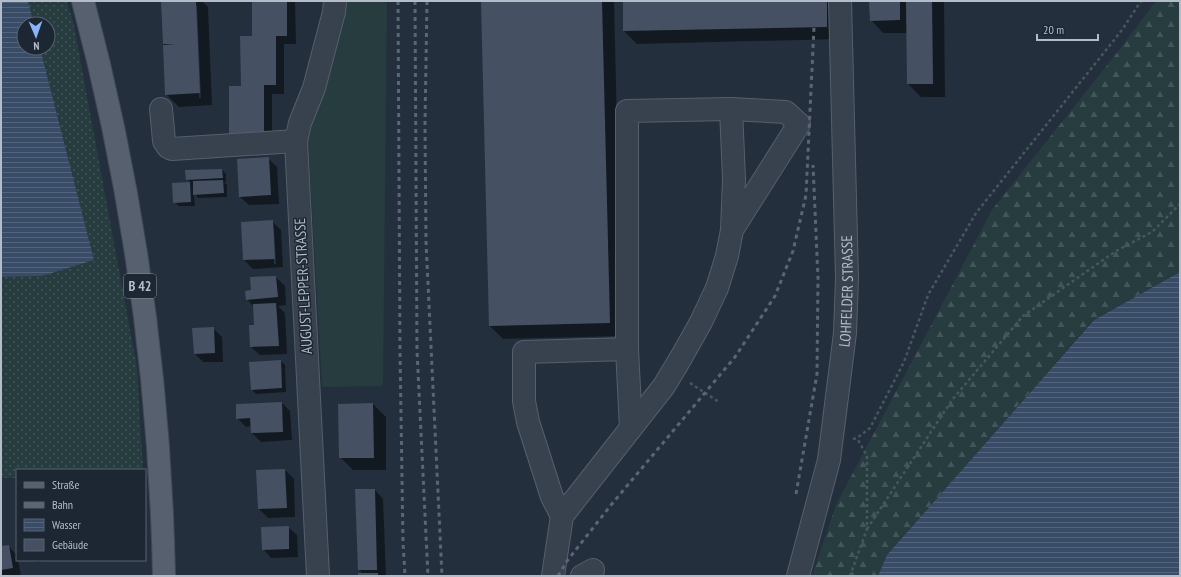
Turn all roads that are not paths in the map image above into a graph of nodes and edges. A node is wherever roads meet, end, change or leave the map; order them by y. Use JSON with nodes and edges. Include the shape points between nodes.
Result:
{"nodes":[{"id":1,"x":83,"y":1,"type":"edge"},
{"id":2,"x":335,"y":1,"type":"edge"},
{"id":3,"x":840,"y":1,"type":"edge"},
{"id":4,"x":161,"y":109,"type":"dead end"},
{"id":5,"x":731,"y":109,"type":"junction"},
{"id":6,"x":296,"y":141,"type":"junction"},
{"id":7,"x":732,"y":230,"type":"junction"},
{"id":8,"x":627,"y":349,"type":"junction"},
{"id":9,"x":631,"y":428,"type":"junction"},
{"id":10,"x":562,"y":516,"type":"junction"},
{"id":11,"x":164,"y":576,"type":"edge"},
{"id":12,"x":318,"y":576,"type":"edge"},
{"id":13,"x":553,"y":576,"type":"edge"},
{"id":14,"x":798,"y":576,"type":"edge"}],
"edges":[{"from":1,"to":11,"type":"main road","number":"B 42","via":[[109,110],[140,281],[158,450]]},
{"from":2,"to":6,"type":"street","name":"AUGUST-LEPPER-STRASSE","via":[[314,88],[300,123]]},
{"from":3,"to":14,"type":"street","name":"LOHFELDER STRASSE","via":[[847,278],[844,333],[832,445]]},
{"from":4,"to":6,"type":"street","via":[[164,141],[172,149]]},
{"from":5,"to":7,"type":"street","via":[[734,179]]},
{"from":5,"to":7,"type":"street","via":[[786,112],[799,124]]},
{"from":5,"to":8,"type":"street","via":[[626,111]]},
{"from":6,"to":12,"type":"street","name":"AUGUST-LEPPER-STRASSE"},
{"from":7,"to":9,"type":"street","via":[[719,281],[701,322],[664,386]]},
{"from":8,"to":9,"type":"street"},
{"from":8,"to":10,"type":"street","via":[[524,352],[524,401],[528,422],[552,497]]},
{"from":9,"to":10,"type":"street"},
{"from":10,"to":13,"type":"street"}]}
